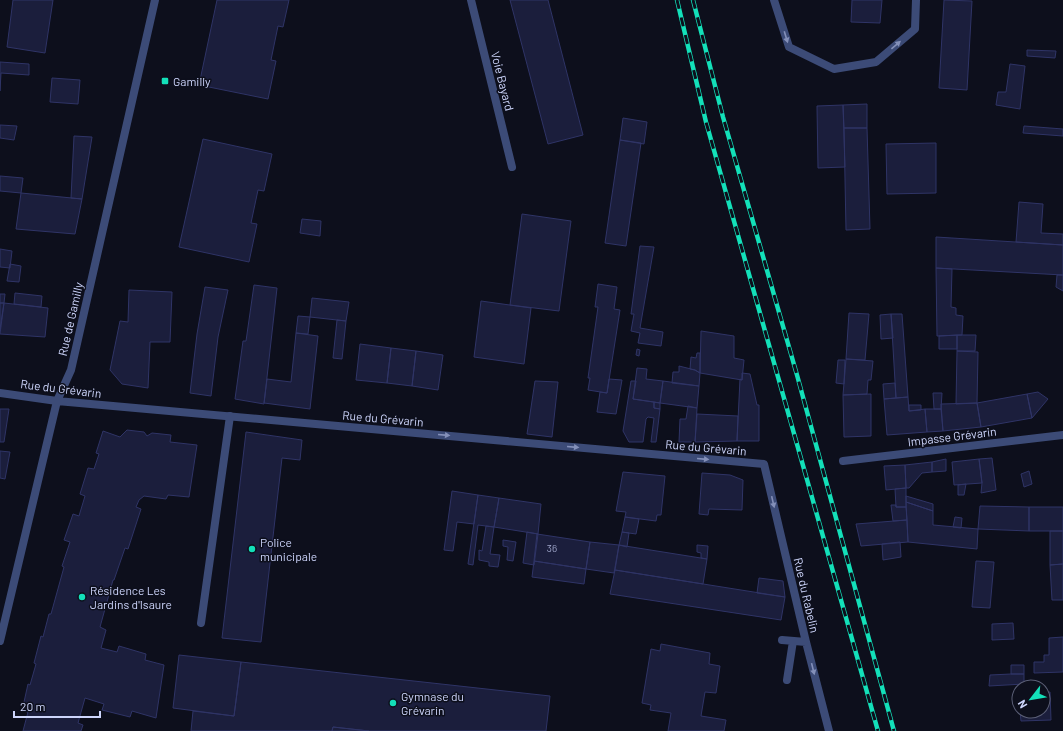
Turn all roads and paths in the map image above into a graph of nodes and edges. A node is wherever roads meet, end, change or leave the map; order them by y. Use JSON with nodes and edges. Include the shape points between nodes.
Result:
{"nodes":[{"id":1,"x":155,"y":0,"type":"edge"},
{"id":2,"x":471,"y":0,"type":"edge"},
{"id":3,"x":774,"y":0,"type":"edge"},
{"id":4,"x":916,"y":0,"type":"edge"},
{"id":5,"x":512,"y":167,"type":"dead end"},
{"id":6,"x":0,"y":393,"type":"edge"},
{"id":7,"x":57,"y":401,"type":"junction"},
{"id":8,"x":230,"y":416,"type":"junction"},
{"id":9,"x":1063,"y":435,"type":"edge"},
{"id":10,"x":843,"y":461,"type":"dead end"},
{"id":11,"x":764,"y":464,"type":"joint"},
{"id":12,"x":201,"y":623,"type":"dead end"},
{"id":13,"x":782,"y":640,"type":"dead end"},
{"id":14,"x":0,"y":641,"type":"edge"},
{"id":15,"x":793,"y":641,"type":"junction"},
{"id":16,"x":806,"y":642,"type":"junction"},
{"id":17,"x":787,"y":680,"type":"dead end"},
{"id":18,"x":829,"y":731,"type":"edge"}],
"edges":[{"from":1,"to":7,"type":"street","name":"Rue de Gamilly","via":[[71,370]]},
{"from":2,"to":5,"type":"street","name":"Voie Bayard"},
{"from":3,"to":4,"type":"street","one_way":true,"via":[[789,47],[834,69],[876,62],[910,34],[915,29]]},
{"from":6,"to":7,"type":"street","name":"Rue du Grévarin"},
{"from":7,"to":8,"type":"street","name":"Rue du Grévarin"},
{"from":7,"to":14,"type":"street","name":"Rue de Gamilly"},
{"from":8,"to":11,"type":"street","name":"Rue du Grévarin","one_way":true},
{"from":8,"to":12,"type":"street"},
{"from":9,"to":10,"type":"street","name":"Impasse Grévarin"},
{"from":11,"to":16,"type":"street","name":"Rue du Rabelin","one_way":true},
{"from":13,"to":15,"type":"street"},
{"from":15,"to":16,"type":"street"},
{"from":15,"to":17,"type":"street"},
{"from":16,"to":18,"type":"street","name":"Rue du Rabelin","one_way":true}]}
